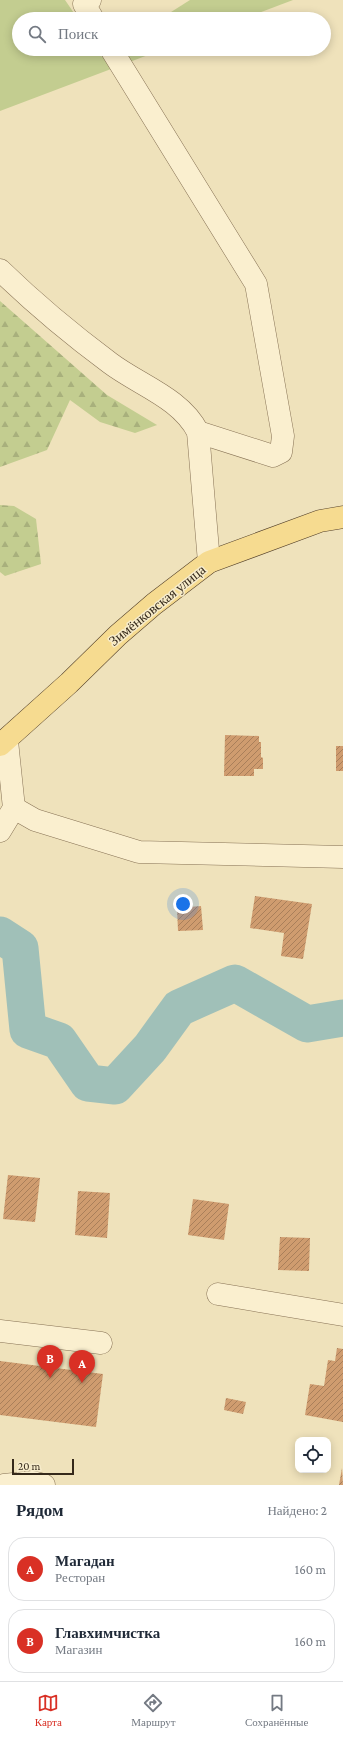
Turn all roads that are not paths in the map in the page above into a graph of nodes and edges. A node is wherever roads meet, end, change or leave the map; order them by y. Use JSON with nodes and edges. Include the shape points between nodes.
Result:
{"nodes":[{"id":1,"x":90,"y":0,"type":"edge"},
{"id":2,"x":89,"y":12,"type":"edge"},
{"id":3,"x":115,"y":56,"type":"edge"},
{"id":4,"x":0,"y":270,"type":"edge"},
{"id":5,"x":198,"y":432,"type":"junction"},
{"id":6,"x":343,"y":517,"type":"edge"},
{"id":7,"x":209,"y":562,"type":"junction"},
{"id":8,"x":3,"y":743,"type":"edge"},
{"id":9,"x":14,"y":808,"type":"junction"},
{"id":10,"x":0,"y":831,"type":"edge"},
{"id":11,"x":343,"y":857,"type":"edge"},
{"id":12,"x":218,"y":1294,"type":"dead end"},
{"id":13,"x":343,"y":1315,"type":"edge"},
{"id":14,"x":0,"y":1330,"type":"edge"},
{"id":15,"x":101,"y":1343,"type":"dead end"},
{"id":16,"x":4,"y":1485,"type":"edge"},
{"id":17,"x":44,"y":1485,"type":"edge"}],
"edges":[{"from":1,"to":2,"type":"street","via":[[84,4]]},
{"from":3,"to":5,"type":"street","via":[[256,284],[283,436],[281,452],[273,456]]},
{"from":4,"to":5,"type":"street","via":[[42,310],[112,365],[167,398],[192,420]]},
{"from":5,"to":7,"type":"street"},
{"from":6,"to":7,"type":"main road","name":"Зимёнковская улица","via":[[320,521]]},
{"from":7,"to":8,"type":"main road","name":"Зимёнковская улица","via":[[118,635]]},
{"from":8,"to":9,"type":"street"},
{"from":9,"to":10,"type":"street"},
{"from":9,"to":11,"type":"street","via":[[36,820],[139,852]]},
{"from":12,"to":13,"type":"street"},
{"from":14,"to":15,"type":"street"},
{"from":16,"to":17,"type":"street","via":[[33,1482]]}]}
